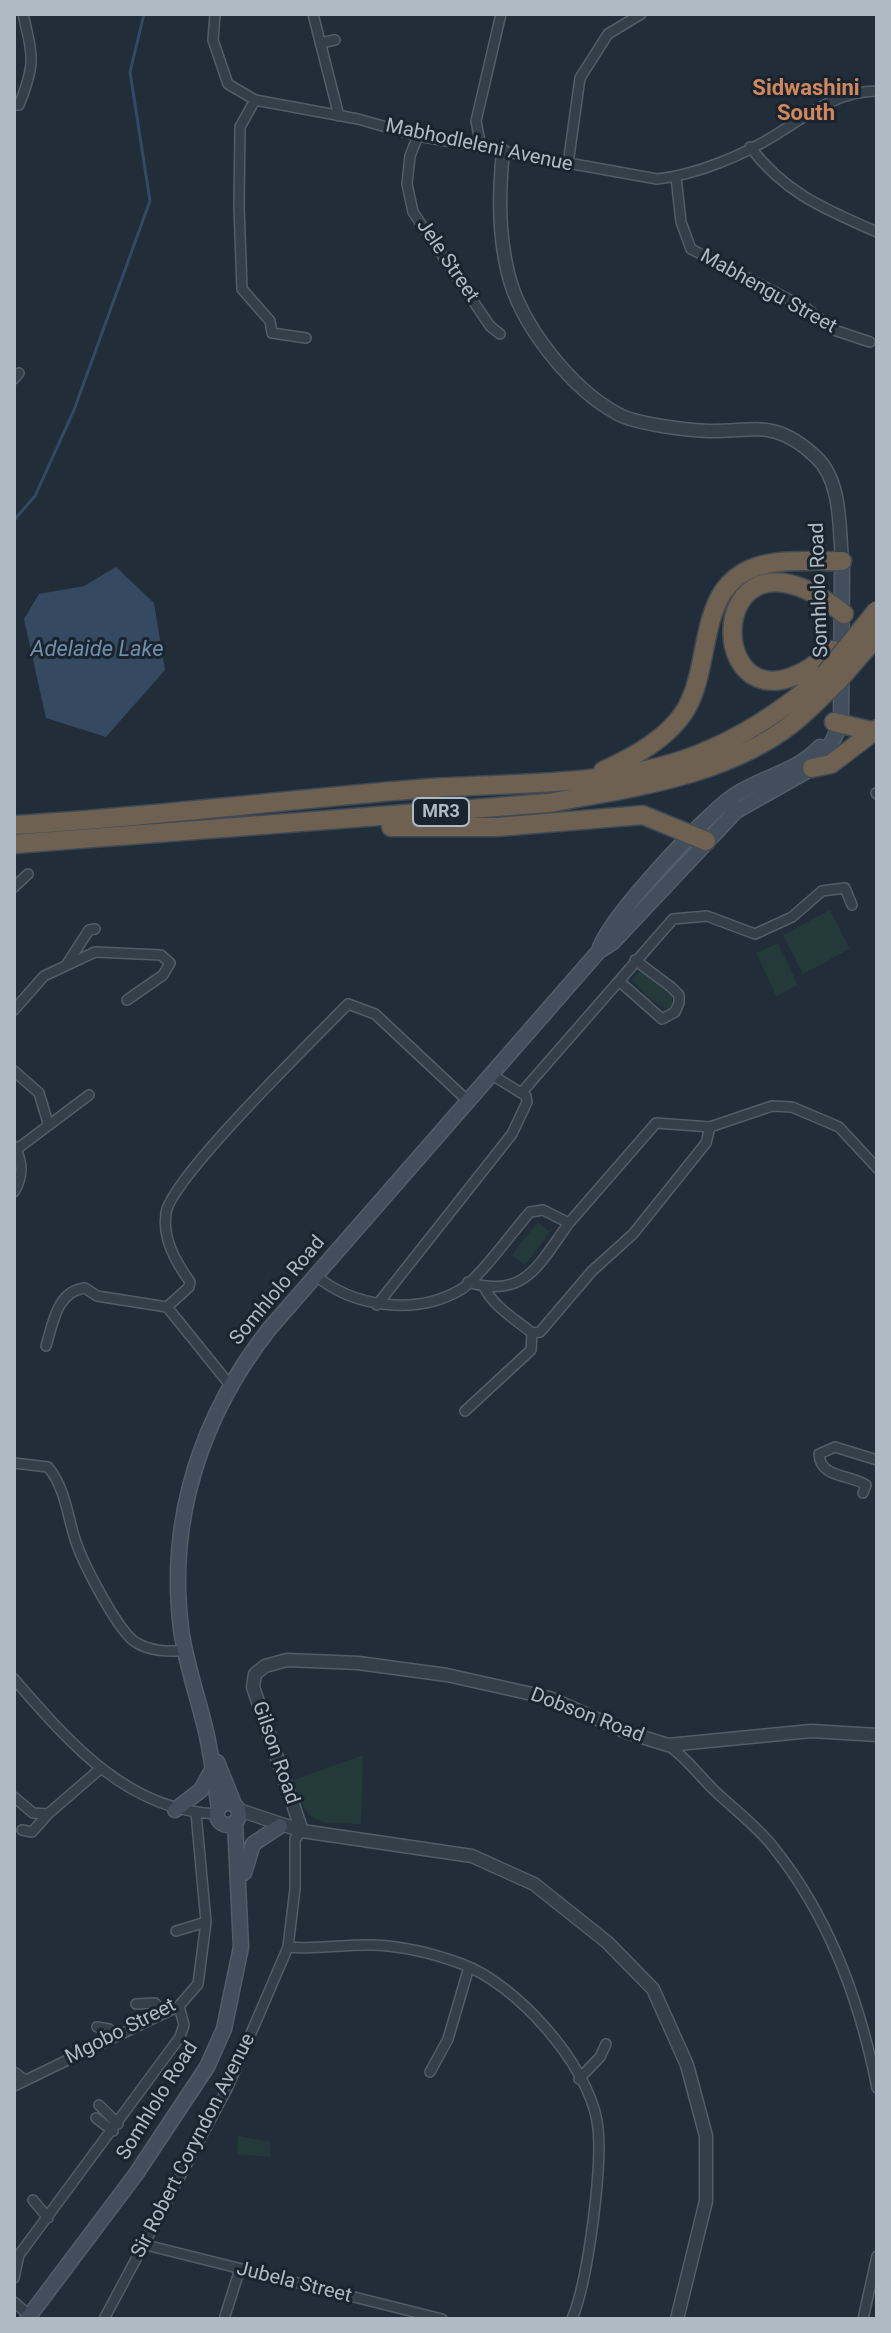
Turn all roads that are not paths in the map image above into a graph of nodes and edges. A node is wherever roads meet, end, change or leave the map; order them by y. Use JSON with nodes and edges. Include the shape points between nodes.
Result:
{"nodes":[{"id":1,"x":23,"y":14,"type":"edge"},
{"id":2,"x":215,"y":14,"type":"edge"},
{"id":3,"x":313,"y":14,"type":"edge"},
{"id":4,"x":501,"y":14,"type":"edge"},
{"id":5,"x":641,"y":14,"type":"edge"},
{"id":6,"x":335,"y":40,"type":"dead end"},
{"id":7,"x":320,"y":43,"type":"junction"},
{"id":8,"x":877,"y":91,"type":"edge"},
{"id":9,"x":255,"y":100,"type":"junction"},
{"id":10,"x":14,"y":105,"type":"edge"},
{"id":11,"x":339,"y":116,"type":"junction"},
{"id":12,"x":418,"y":136,"type":"junction"},
{"id":13,"x":481,"y":147,"type":"junction"},
{"id":14,"x":750,"y":147,"type":"junction"},
{"id":15,"x":503,"y":151,"type":"junction"},
{"id":16,"x":568,"y":164,"type":"junction"},
{"id":17,"x":676,"y":177,"type":"junction"},
{"id":18,"x":877,"y":232,"type":"edge"},
{"id":19,"x":500,"y":334,"type":"dead end"},
{"id":20,"x":306,"y":338,"type":"dead end"},
{"id":21,"x":870,"y":342,"type":"dead end"},
{"id":22,"x":842,"y":561,"type":"junction"},
{"id":23,"x":877,"y":594,"type":"edge"},
{"id":24,"x":877,"y":610,"type":"edge"},
{"id":25,"x":844,"y":614,"type":"junction"},
{"id":26,"x":877,"y":636,"type":"edge"},
{"id":27,"x":832,"y":677,"type":"junction"},
{"id":28,"x":838,"y":720,"type":"junction"},
{"id":29,"x":876,"y":730,"type":"edge"},
{"id":30,"x":812,"y":768,"type":"junction"},
{"id":31,"x":589,"y":777,"type":"junction"},
{"id":32,"x":14,"y":825,"type":"edge"},
{"id":33,"x":265,"y":826,"type":"junction"},
{"id":34,"x":698,"y":838,"type":"junction"},
{"id":35,"x":14,"y":844,"type":"edge"},
{"id":36,"x":28,"y":874,"type":"dead end"},
{"id":37,"x":14,"y":887,"type":"edge"},
{"id":38,"x":852,"y":905,"type":"dead end"},
{"id":39,"x":95,"y":929,"type":"dead end"},
{"id":40,"x":635,"y":960,"type":"junction"},
{"id":41,"x":65,"y":967,"type":"junction"},
{"id":42,"x":619,"y":981,"type":"junction"},
{"id":43,"x":127,"y":1000,"type":"dead end"},
{"id":44,"x":14,"y":1010,"type":"edge"},
{"id":45,"x":14,"y":1071,"type":"edge"},
{"id":46,"x":492,"y":1075,"type":"junction"},
{"id":47,"x":523,"y":1091,"type":"junction"},
{"id":48,"x":89,"y":1095,"type":"dead end"},
{"id":49,"x":469,"y":1102,"type":"junction"},
{"id":50,"x":48,"y":1123,"type":"junction"},
{"id":51,"x":710,"y":1127,"type":"junction"},
{"id":52,"x":16,"y":1148,"type":"edge"},
{"id":53,"x":877,"y":1168,"type":"edge"},
{"id":54,"x":14,"y":1192,"type":"edge"},
{"id":55,"x":569,"y":1223,"type":"junction"},
{"id":56,"x":315,"y":1275,"type":"junction"},
{"id":57,"x":468,"y":1282,"type":"junction"},
{"id":58,"x":484,"y":1287,"type":"junction"},
{"id":59,"x":377,"y":1305,"type":"junction"},
{"id":60,"x":167,"y":1307,"type":"junction"},
{"id":61,"x":532,"y":1333,"type":"junction"},
{"id":62,"x":46,"y":1346,"type":"dead end"},
{"id":63,"x":230,"y":1385,"type":"junction"},
{"id":64,"x":465,"y":1411,"type":"dead end"},
{"id":65,"x":877,"y":1460,"type":"edge"},
{"id":66,"x":14,"y":1463,"type":"edge"},
{"id":67,"x":863,"y":1493,"type":"dead end"},
{"id":68,"x":185,"y":1651,"type":"junction"},
{"id":69,"x":255,"y":1674,"type":"joint"},
{"id":70,"x":14,"y":1679,"type":"edge"},
{"id":71,"x":877,"y":1735,"type":"edge"},
{"id":72,"x":207,"y":1736,"type":"junction"},
{"id":73,"x":668,"y":1745,"type":"junction"},
{"id":74,"x":100,"y":1769,"type":"junction"},
{"id":75,"x":212,"y":1769,"type":"junction"},
{"id":76,"x":14,"y":1797,"type":"edge"},
{"id":77,"x":175,"y":1810,"type":"junction"},
{"id":78,"x":196,"y":1813,"type":"junction"},
{"id":79,"x":48,"y":1814,"type":"junction"},
{"id":80,"x":229,"y":1815,"type":"junction"},
{"id":81,"x":275,"y":1824,"type":"junction"},
{"id":82,"x":22,"y":1830,"type":"dead end"},
{"id":83,"x":302,"y":1831,"type":"junction"},
{"id":84,"x":240,"y":1880,"type":"junction"},
{"id":85,"x":206,"y":1922,"type":"junction"},
{"id":86,"x":176,"y":1931,"type":"dead end"},
{"id":87,"x":288,"y":1947,"type":"junction"},
{"id":88,"x":469,"y":1967,"type":"junction"},
{"id":89,"x":136,"y":2004,"type":"dead end"},
{"id":90,"x":179,"y":2006,"type":"junction"},
{"id":91,"x":163,"y":2014,"type":"junction"},
{"id":92,"x":97,"y":2027,"type":"dead end"},
{"id":93,"x":116,"y":2036,"type":"junction"},
{"id":94,"x":606,"y":2044,"type":"dead end"},
{"id":95,"x":14,"y":2072,"type":"edge"},
{"id":96,"x":430,"y":2072,"type":"dead end"},
{"id":97,"x":579,"y":2079,"type":"junction"},
{"id":98,"x":25,"y":2080,"type":"junction"},
{"id":99,"x":14,"y":2086,"type":"edge"},
{"id":100,"x":877,"y":2088,"type":"edge"},
{"id":101,"x":99,"y":2105,"type":"dead end"},
{"id":102,"x":96,"y":2118,"type":"dead end"},
{"id":103,"x":116,"y":2127,"type":"junction"},
{"id":104,"x":33,"y":2200,"type":"dead end"},
{"id":105,"x":48,"y":2218,"type":"junction"},
{"id":106,"x":146,"y":2245,"type":"junction"},
{"id":107,"x":877,"y":2256,"type":"edge"},
{"id":108,"x":240,"y":2269,"type":"junction"},
{"id":109,"x":14,"y":2278,"type":"edge"},
{"id":110,"x":14,"y":2302,"type":"edge"},
{"id":111,"x":225,"y":2316,"type":"dead end"},
{"id":112,"x":29,"y":2317,"type":"edge"},
{"id":113,"x":104,"y":2319,"type":"edge"},
{"id":114,"x":442,"y":2319,"type":"edge"},
{"id":115,"x":572,"y":2319,"type":"edge"},
{"id":116,"x":677,"y":2319,"type":"edge"},
{"id":117,"x":863,"y":2319,"type":"edge"}],
"edges":[{"from":1,"to":10,"type":"street","via":[[32,62],[19,105]]},
{"from":2,"to":9,"type":"street","via":[[213,40],[228,84]]},
{"from":3,"to":7,"type":"street"},
{"from":4,"to":13,"type":"street","via":[[476,121]]},
{"from":5,"to":16,"type":"street","via":[[608,34],[580,78]]},
{"from":6,"to":7,"type":"street"},
{"from":7,"to":11,"type":"street"},
{"from":8,"to":14,"type":"street","name":"Mabhodleleni Avenue","via":[[820,105]]},
{"from":9,"to":11,"type":"street","name":"Mabhodleleni Avenue"},
{"from":9,"to":20,"type":"street","via":[[240,127],[242,289],[270,321],[272,333]]},
{"from":11,"to":12,"type":"street","name":"Mabhodleleni Avenue"},
{"from":12,"to":13,"type":"street","name":"Mabhodleleni Avenue"},
{"from":12,"to":19,"type":"street","name":"Jele Street","via":[[407,184],[413,212]]},
{"from":13,"to":15,"type":"street","name":"Mabhodleleni Avenue"},
{"from":14,"to":17,"type":"street","name":"Mabhodleleni Avenue"},
{"from":14,"to":18,"type":"street","via":[[769,172],[800,196]]},
{"from":15,"to":16,"type":"street","name":"Mabhodleleni Avenue"},
{"from":15,"to":22,"type":"street","name":"Somhlolo Road","via":[[499,199],[508,274],[543,347],[619,415],[708,431],[754,426],[774,431],[816,457],[837,502]]},
{"from":16,"to":17,"type":"street","name":"Mabhodleleni Avenue","via":[[657,179]]},
{"from":17,"to":21,"type":"street","name":"Mabhengu Street","via":[[681,222],[691,249],[806,308],[834,330]]},
{"from":22,"to":25,"type":"main road","name":"Somhlolo Road"},
{"from":22,"to":31,"type":"highway","via":[[757,566],[725,587],[714,606],[704,667],[685,712],[648,746]]},
{"from":23,"to":25,"type":"highway","via":[[833,650],[791,680],[773,681],[752,673],[733,652],[730,627],[746,595],[770,583],[808,587]]},
{"from":24,"to":27,"type":"highway","number":"MR3","bridge":true},
{"from":25,"to":28,"type":"main road","name":"Somhlolo Road"},
{"from":26,"to":27,"type":"highway","number":"MR3","bridge":true},
{"from":27,"to":31,"type":"highway","number":"MR3","via":[[757,726],[694,756],[655,768]]},
{"from":27,"to":33,"type":"highway","number":"MR3","via":[[791,724],[667,779],[549,803]]},
{"from":28,"to":29,"type":"highway"},
{"from":28,"to":30,"type":"main road","name":"Somhlolo Road","via":[[828,750]]},
{"from":28,"to":34,"type":"main road","name":"Somhlolo Road","via":[[813,755],[733,796]]},
{"from":29,"to":30,"type":"highway","via":[[831,764]]},
{"from":30,"to":34,"type":"main road","name":"Somhlolo Road","via":[[745,804]]},
{"from":31,"to":32,"type":"highway","number":"MR3"},
{"from":33,"to":34,"type":"highway","via":[[497,827],[643,815]]},
{"from":33,"to":35,"type":"highway","number":"MR3"},
{"from":34,"to":46,"type":"main road","name":"Somhlolo Road","via":[[622,933],[599,951]]},
{"from":36,"to":37,"type":"street"},
{"from":38,"to":40,"type":"street","via":[[845,888],[822,891],[792,917],[755,934],[707,916],[673,919]]},
{"from":39,"to":41,"type":"street","via":[[89,930]]},
{"from":40,"to":42,"type":"street"},
{"from":40,"to":42,"type":"street","via":[[676,991],[675,1012],[662,1019]]},
{"from":41,"to":43,"type":"street","via":[[95,952],[168,959],[163,975]]},
{"from":41,"to":44,"type":"street","via":[[44,976]]},
{"from":42,"to":47,"type":"street"},
{"from":45,"to":50,"type":"street","via":[[39,1093]]},
{"from":46,"to":47,"type":"street"},
{"from":46,"to":49,"type":"main road","name":"Somhlolo Road"},
{"from":47,"to":59,"type":"street","via":[[527,1102],[512,1134]]},
{"from":48,"to":50,"type":"street"},
{"from":49,"to":56,"type":"main road","name":"Somhlolo Road"},
{"from":49,"to":60,"type":"street","via":[[375,1014],[348,1004],[177,1190],[166,1211],[166,1229],[189,1287]]},
{"from":50,"to":52,"type":"street"},
{"from":51,"to":53,"type":"street","via":[[772,1106],[792,1107],[839,1127]]},
{"from":51,"to":55,"type":"street","via":[[656,1123]]},
{"from":51,"to":61,"type":"street","via":[[706,1143],[633,1234],[592,1271],[548,1326]]},
{"from":52,"to":54,"type":"street","via":[[21,1180]]},
{"from":55,"to":57,"type":"street","via":[[543,1210],[530,1212]]},
{"from":55,"to":58,"type":"street","via":[[517,1286]]},
{"from":56,"to":59,"type":"street","via":[[345,1294]]},
{"from":56,"to":63,"type":"main road","name":"Somhlolo Road"},
{"from":57,"to":58,"type":"street"},
{"from":57,"to":59,"type":"street","via":[[444,1296],[403,1306]]},
{"from":58,"to":61,"type":"street","via":[[489,1298]]},
{"from":60,"to":62,"type":"street","via":[[76,1289],[58,1308]]},
{"from":60,"to":63,"type":"street"},
{"from":61,"to":64,"type":"street","via":[[531,1350]]},
{"from":63,"to":68,"type":"main road","name":"Somhlolo Road","via":[[206,1434],[184,1510],[178,1600]]},
{"from":65,"to":67,"type":"street","via":[[835,1447],[819,1454],[825,1471],[861,1481],[866,1485]]},
{"from":66,"to":68,"type":"street","via":[[48,1467],[59,1481],[92,1580],[132,1642],[152,1651]]},
{"from":68,"to":72,"type":"main road","name":"Somhlolo Road"},
{"from":69,"to":73,"type":"street","name":"Dobson Road","via":[[287,1660],[447,1675],[550,1698]]},
{"from":69,"to":83,"type":"street","name":"Gilson Road","via":[[257,1707]]},
{"from":70,"to":74,"type":"street"},
{"from":71,"to":73,"type":"street","name":"Dobson Road","via":[[811,1731]]},
{"from":72,"to":75,"type":"main road","name":"Somhlolo Road"},
{"from":72,"to":80,"type":"main road","name":"Somhlolo Road"},
{"from":73,"to":100,"type":"street","via":[[773,1846],[814,1908],[845,1969]]},
{"from":74,"to":77,"type":"street"},
{"from":74,"to":79,"type":"street"},
{"from":75,"to":77,"type":"main road","via":[[201,1790]]},
{"from":75,"to":80,"type":"main road","name":"Somhlolo Road"},
{"from":76,"to":79,"type":"street","via":[[33,1813]]},
{"from":77,"to":78,"type":"street"},
{"from":78,"to":80,"type":"street"},
{"from":78,"to":85,"type":"street","name":"Mgobo Street"},
{"from":79,"to":82,"type":"street","via":[[32,1832]]},
{"from":80,"to":81,"type":"street"},
{"from":80,"to":84,"type":"main road","name":"Somhlolo Road"},
{"from":81,"to":83,"type":"street"},
{"from":81,"to":84,"type":"main road","via":[[253,1844]]},
{"from":83,"to":87,"type":"street","name":"Sir Robert Coryndon Avenue","via":[[295,1839]]},
{"from":83,"to":116,"type":"street","via":[[472,1856],[510,1873],[534,1884],[607,1942],[653,1989],[687,2065],[706,2136],[706,2201]]},
{"from":84,"to":112,"type":"main road","name":"Somhlolo Road","via":[[236,1979],[224,2029],[207,2067],[136,2174]]},
{"from":85,"to":86,"type":"street"},
{"from":85,"to":90,"type":"street","name":"Mgobo Street","via":[[198,1984]]},
{"from":87,"to":88,"type":"street","via":[[374,1945],[418,1951]]},
{"from":87,"to":106,"type":"street","name":"Sir Robert Coryndon Avenue","via":[[228,2087]]},
{"from":88,"to":96,"type":"street","via":[[448,2039]]},
{"from":88,"to":97,"type":"street","via":[[537,2014]]},
{"from":89,"to":91,"type":"street","via":[[155,2003]]},
{"from":90,"to":91,"type":"street","name":"Mgobo Street"},
{"from":90,"to":103,"type":"street","via":[[184,2025],[180,2037]]},
{"from":91,"to":93,"type":"street","name":"Mgobo Street"},
{"from":92,"to":93,"type":"street"},
{"from":93,"to":98,"type":"street","name":"Mgobo Street"},
{"from":94,"to":97,"type":"street"},
{"from":95,"to":98,"type":"street"},
{"from":97,"to":115,"type":"street","via":[[597,2120],[588,2255]]},
{"from":98,"to":99,"type":"street","name":"Mgobo Street"},
{"from":101,"to":103,"type":"street"},
{"from":102,"to":103,"type":"street"},
{"from":103,"to":105,"type":"street"},
{"from":104,"to":105,"type":"street"},
{"from":105,"to":109,"type":"street","via":[[19,2255]]},
{"from":106,"to":108,"type":"street","name":"Jubela Street"},
{"from":106,"to":113,"type":"street","name":"Sir Robert Coryndon Avenue"},
{"from":107,"to":117,"type":"street"},
{"from":108,"to":111,"type":"street"},
{"from":108,"to":114,"type":"street","name":"Jubela Street"},
{"from":110,"to":112,"type":"street"}]}
